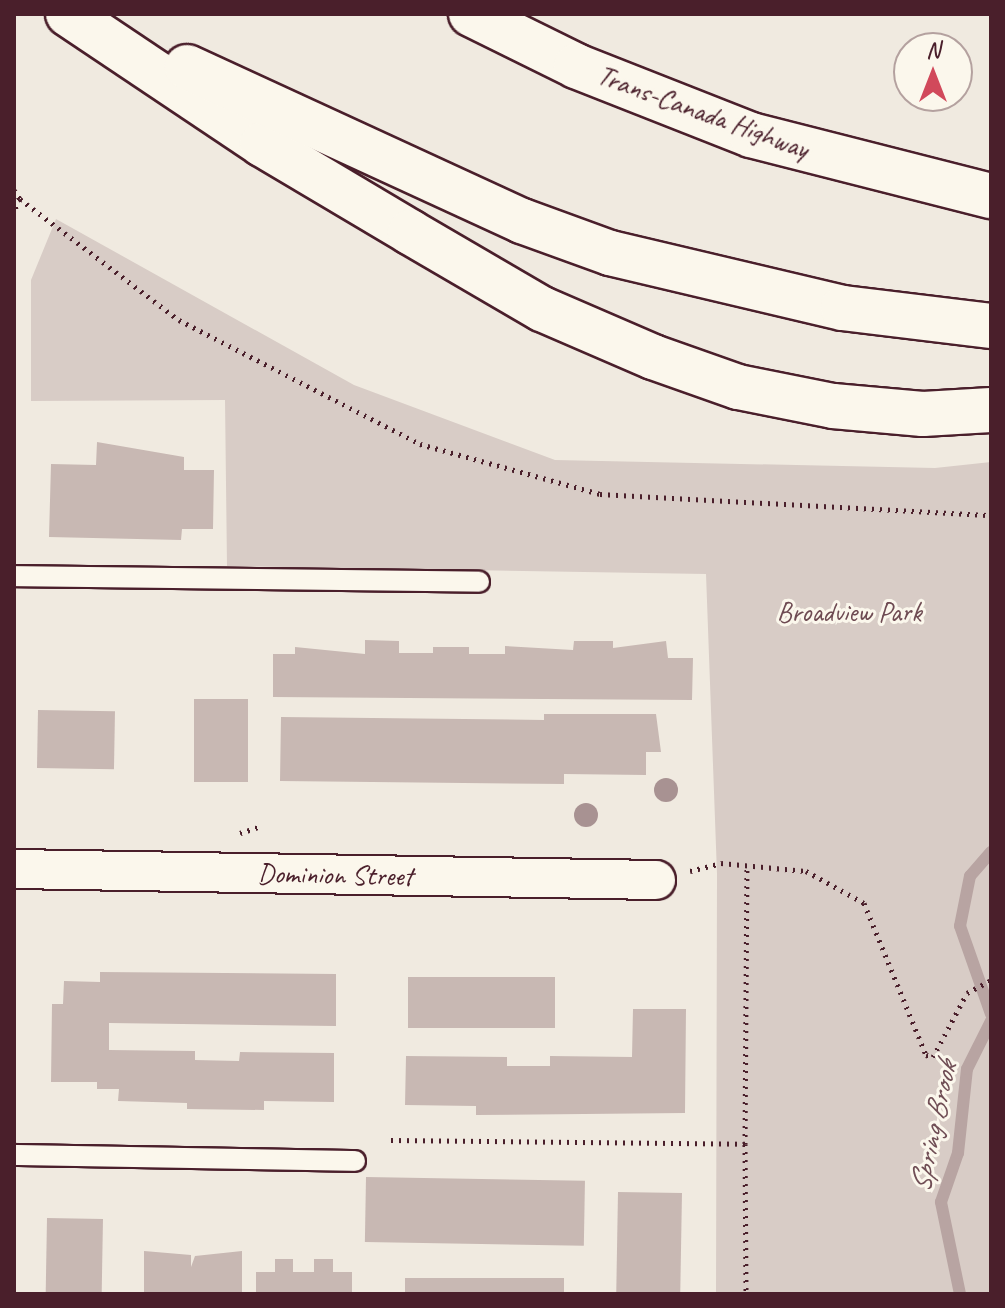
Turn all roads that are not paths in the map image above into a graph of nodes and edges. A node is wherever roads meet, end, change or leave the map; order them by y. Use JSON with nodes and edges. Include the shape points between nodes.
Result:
{"nodes":[{"id":1,"x":70,"y":14,"type":"edge"},
{"id":2,"x":471,"y":14,"type":"edge"},
{"id":3,"x":991,"y":196,"type":"edge"},
{"id":4,"x":991,"y":326,"type":"edge"},
{"id":5,"x":991,"y":410,"type":"edge"},
{"id":6,"x":14,"y":576,"type":"edge"},
{"id":7,"x":479,"y":582,"type":"dead end"},
{"id":8,"x":14,"y":869,"type":"edge"},
{"id":9,"x":656,"y":880,"type":"road end"},
{"id":10,"x":14,"y":1155,"type":"edge"},
{"id":11,"x":355,"y":1161,"type":"dead end"}],
"edges":[{"from":1,"to":4,"type":"highway","via":[[522,221],[610,253],[843,308]]},
{"from":1,"to":5,"type":"highway","via":[[262,144],[437,248],[542,309],[653,357],[738,387],[833,406],[923,414]]},
{"from":2,"to":3,"type":"highway","name":"Trans-Canada Highway","via":[[576,66],[751,135]]},
{"from":6,"to":7,"type":"lane"},
{"from":8,"to":9,"type":"street","name":"Dominion Street"},
{"from":10,"to":11,"type":"lane"}]}
